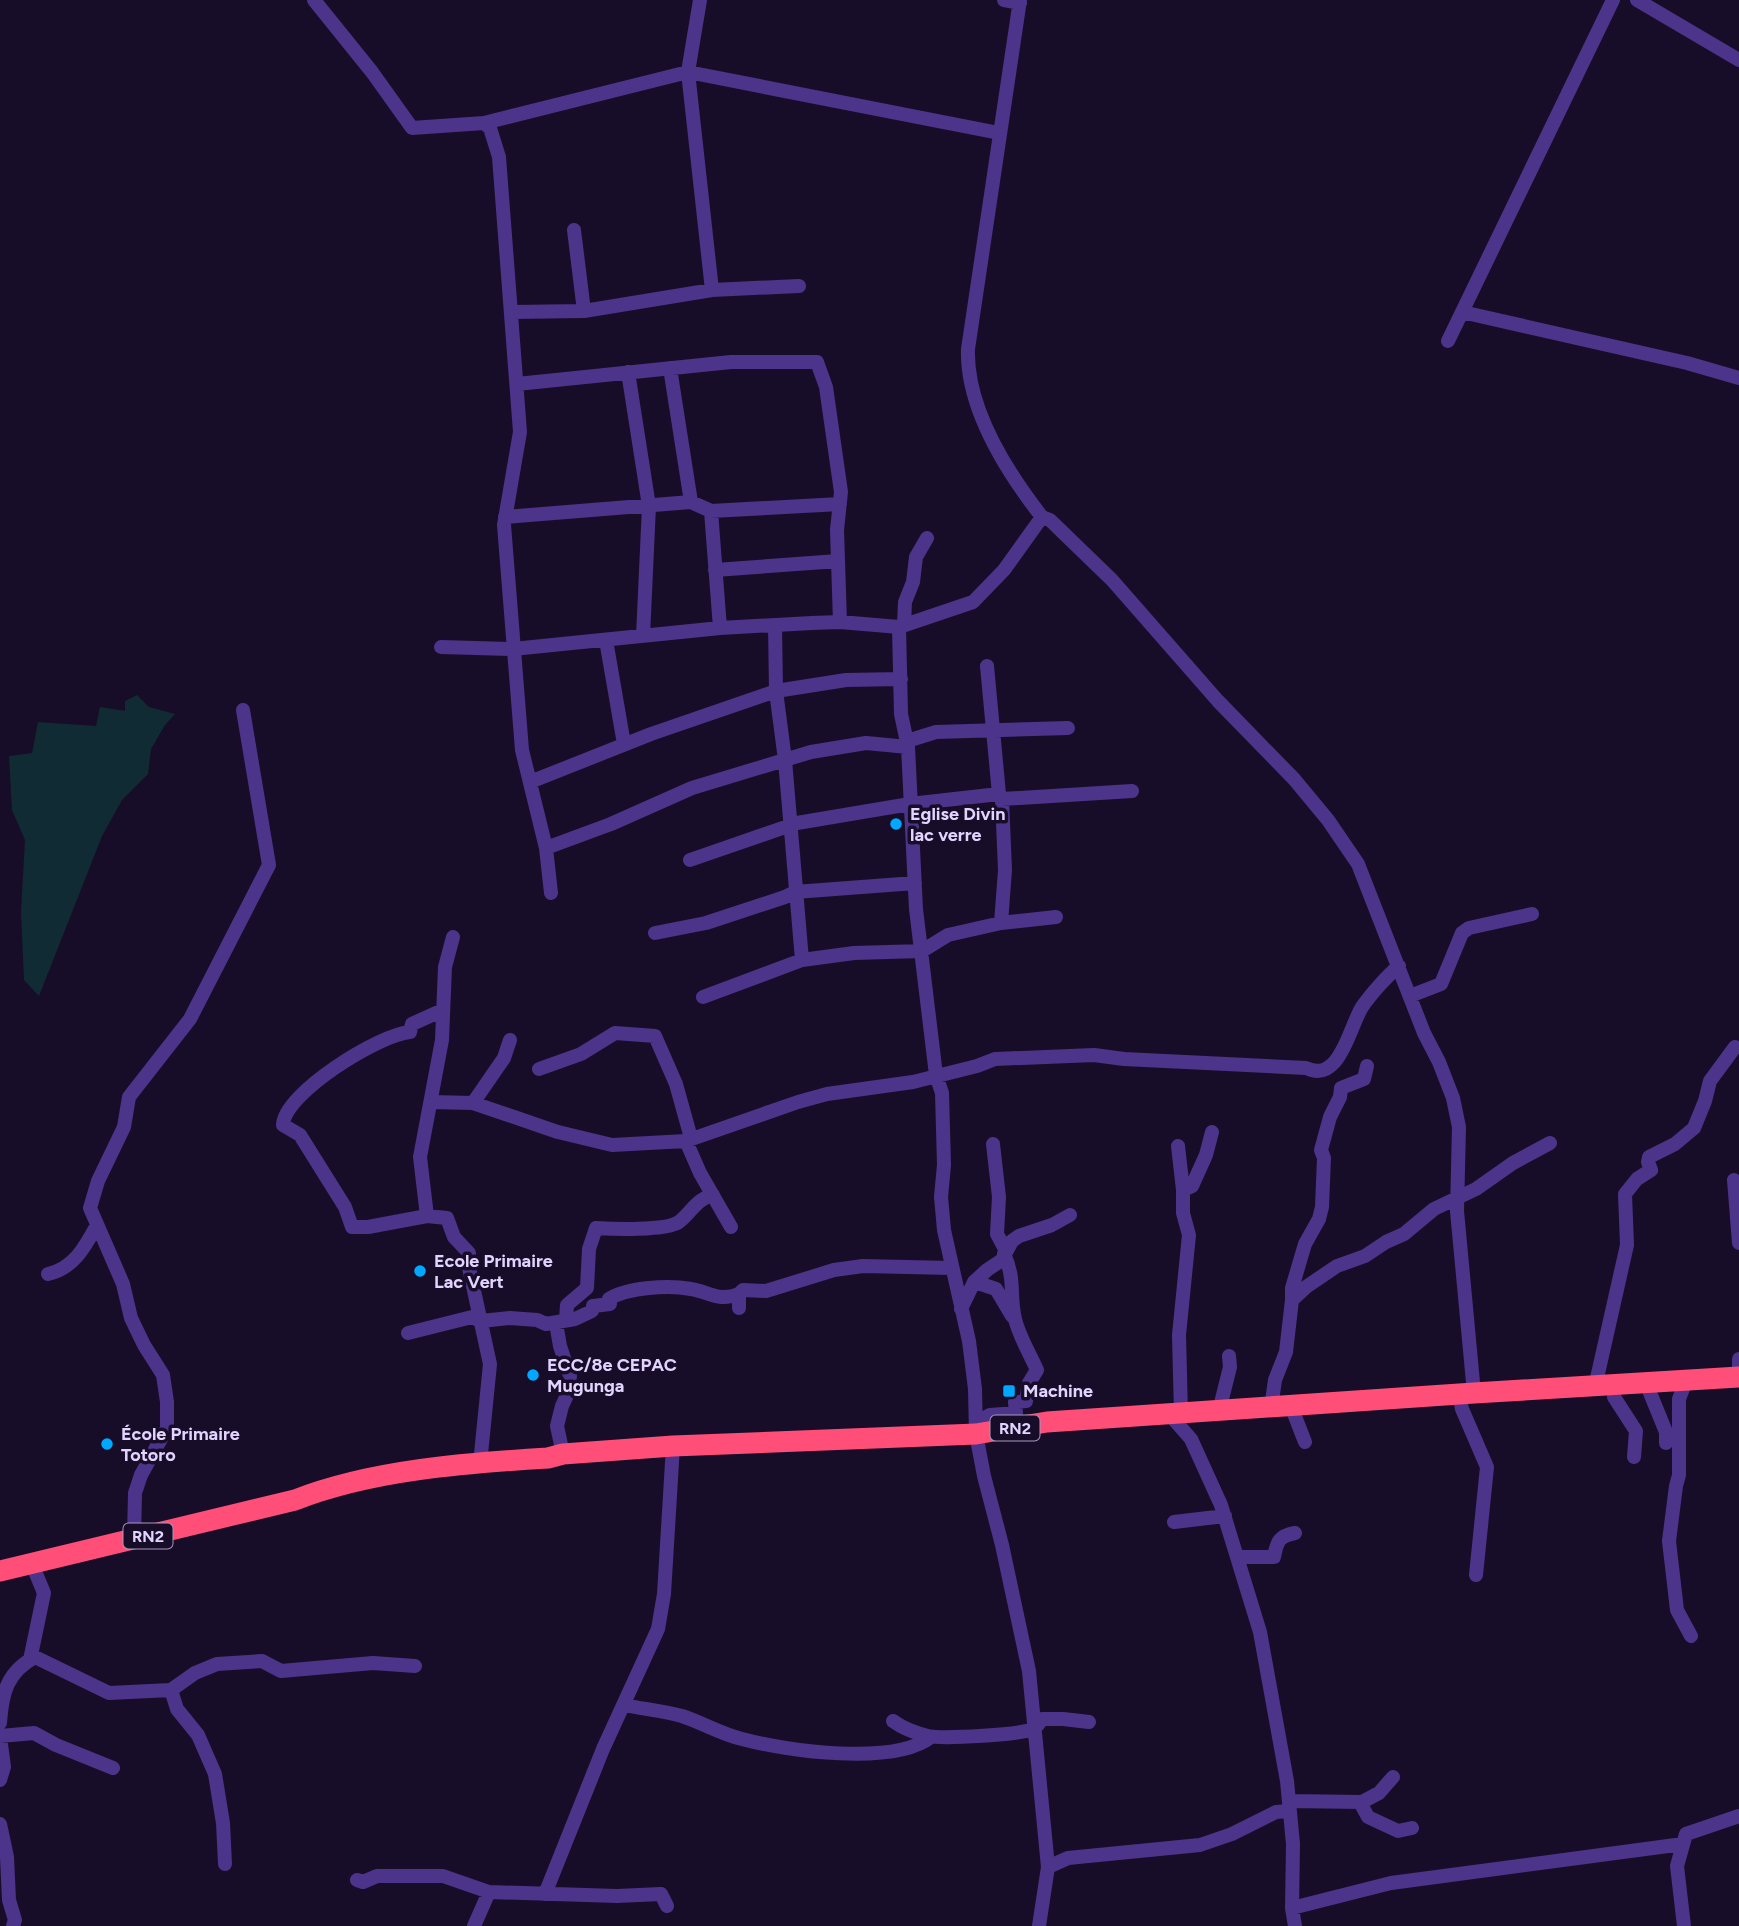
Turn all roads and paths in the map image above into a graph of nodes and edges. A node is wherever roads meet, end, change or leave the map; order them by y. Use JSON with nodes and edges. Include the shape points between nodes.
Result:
{"nodes":[{"id":1,"x":314,"y":0,"type":"edge"},
{"id":2,"x":700,"y":0,"type":"edge"},
{"id":3,"x":1004,"y":0,"type":"edge"},
{"id":4,"x":1613,"y":0,"type":"edge"},
{"id":5,"x":1637,"y":0,"type":"edge"},
{"id":6,"x":1020,"y":1,"type":"edge"},
{"id":7,"x":1739,"y":60,"type":"edge"},
{"id":8,"x":688,"y":72,"type":"junction"},
{"id":9,"x":484,"y":123,"type":"junction"},
{"id":10,"x":999,"y":133,"type":"junction"},
{"id":11,"x":574,"y":230,"type":"dead end"},
{"id":12,"x":799,"y":286,"type":"dead end"},
{"id":13,"x":712,"y":290,"type":"junction"},
{"id":14,"x":584,"y":310,"type":"junction"},
{"id":15,"x":512,"y":312,"type":"junction"},
{"id":16,"x":1462,"y":312,"type":"junction"},
{"id":17,"x":1448,"y":341,"type":"dead end"},
{"id":18,"x":670,"y":368,"type":"junction"},
{"id":19,"x":628,"y":372,"type":"junction"},
{"id":20,"x":1739,"y":378,"type":"edge"},
{"id":21,"x":517,"y":384,"type":"junction"},
{"id":22,"x":691,"y":502,"type":"junction"},
{"id":23,"x":840,"y":504,"type":"junction"},
{"id":24,"x":649,"y":506,"type":"junction"},
{"id":25,"x":710,"y":511,"type":"junction"},
{"id":26,"x":505,"y":517,"type":"junction"},
{"id":27,"x":1042,"y":517,"type":"junction"},
{"id":28,"x":927,"y":538,"type":"dead end"},
{"id":29,"x":838,"y":561,"type":"junction"},
{"id":30,"x":715,"y":570,"type":"junction"},
{"id":31,"x":840,"y":622,"type":"junction"},
{"id":32,"x":775,"y":625,"type":"junction"},
{"id":33,"x":902,"y":626,"type":"junction"},
{"id":34,"x":720,"y":628,"type":"junction"},
{"id":35,"x":643,"y":636,"type":"junction"},
{"id":36,"x":606,"y":640,"type":"junction"},
{"id":37,"x":441,"y":647,"type":"dead end"},
{"id":38,"x":513,"y":649,"type":"junction"},
{"id":39,"x":987,"y":666,"type":"dead end"},
{"id":40,"x":901,"y":679,"type":"junction"},
{"id":41,"x":776,"y":691,"type":"junction"},
{"id":42,"x":243,"y":710,"type":"dead end"},
{"id":43,"x":1068,"y":728,"type":"dead end"},
{"id":44,"x":993,"y":730,"type":"junction"},
{"id":45,"x":624,"y":744,"type":"junction"},
{"id":46,"x":907,"y":744,"type":"junction"},
{"id":47,"x":785,"y":760,"type":"junction"},
{"id":48,"x":530,"y":782,"type":"junction"},
{"id":49,"x":1132,"y":791,"type":"dead end"},
{"id":50,"x":1001,"y":797,"type":"junction"},
{"id":51,"x":909,"y":804,"type":"junction"},
{"id":52,"x":789,"y":825,"type":"junction"},
{"id":53,"x":546,"y":848,"type":"junction"},
{"id":54,"x":690,"y":860,"type":"dead end"},
{"id":55,"x":915,"y":883,"type":"junction"},
{"id":56,"x":795,"y":892,"type":"junction"},
{"id":57,"x":551,"y":893,"type":"dead end"},
{"id":58,"x":1532,"y":914,"type":"dead end"},
{"id":59,"x":1056,"y":917,"type":"dead end"},
{"id":60,"x":1001,"y":923,"type":"junction"},
{"id":61,"x":655,"y":933,"type":"dead end"},
{"id":62,"x":453,"y":937,"type":"dead end"},
{"id":63,"x":922,"y":951,"type":"junction"},
{"id":64,"x":802,"y":960,"type":"junction"},
{"id":65,"x":1399,"y":967,"type":"junction"},
{"id":66,"x":1410,"y":996,"type":"junction"},
{"id":67,"x":703,"y":997,"type":"dead end"},
{"id":68,"x":443,"y":1010,"type":"junction"},
{"id":69,"x":510,"y":1040,"type":"dead end"},
{"id":70,"x":1735,"y":1047,"type":"dead end"},
{"id":71,"x":1367,"y":1066,"type":"dead end"},
{"id":72,"x":539,"y":1069,"type":"dead end"},
{"id":73,"x":936,"y":1075,"type":"junction"},
{"id":74,"x":431,"y":1102,"type":"junction"},
{"id":75,"x":473,"y":1103,"type":"junction"},
{"id":76,"x":1212,"y":1132,"type":"dead end"},
{"id":77,"x":689,"y":1140,"type":"junction"},
{"id":78,"x":1550,"y":1143,"type":"dead end"},
{"id":79,"x":993,"y":1144,"type":"dead end"},
{"id":80,"x":1178,"y":1146,"type":"dead end"},
{"id":81,"x":1734,"y":1180,"type":"dead end"},
{"id":82,"x":1183,"y":1189,"type":"junction"},
{"id":83,"x":713,"y":1195,"type":"junction"},
{"id":84,"x":1457,"y":1198,"type":"junction"},
{"id":85,"x":1070,"y":1215,"type":"dead end"},
{"id":86,"x":427,"y":1216,"type":"junction"},
{"id":87,"x":97,"y":1225,"type":"junction"},
{"id":88,"x":731,"y":1227,"type":"dead end"},
{"id":89,"x":1739,"y":1243,"type":"edge"},
{"id":90,"x":1005,"y":1253,"type":"junction"},
{"id":91,"x":951,"y":1268,"type":"junction"},
{"id":92,"x":48,"y":1274,"type":"dead end"},
{"id":93,"x":975,"y":1282,"type":"junction"},
{"id":94,"x":1292,"y":1300,"type":"junction"},
{"id":95,"x":961,"y":1309,"type":"junction"},
{"id":96,"x":1015,"y":1320,"type":"junction"},
{"id":97,"x":481,"y":1321,"type":"junction"},
{"id":98,"x":561,"y":1322,"type":"junction"},
{"id":99,"x":408,"y":1333,"type":"dead end"},
{"id":100,"x":1229,"y":1356,"type":"dead end"},
{"id":101,"x":1739,"y":1359,"type":"edge"},
{"id":102,"x":1739,"y":1376,"type":"edge"},
{"id":103,"x":1686,"y":1381,"type":"junction"},
{"id":104,"x":1646,"y":1383,"type":"junction"},
{"id":105,"x":1605,"y":1386,"type":"junction"},
{"id":106,"x":1466,"y":1393,"type":"junction"},
{"id":107,"x":1281,"y":1407,"type":"junction"},
{"id":108,"x":1219,"y":1411,"type":"junction"},
{"id":109,"x":1175,"y":1414,"type":"junction"},
{"id":110,"x":977,"y":1428,"type":"junction"},
{"id":111,"x":1305,"y":1442,"type":"dead end"},
{"id":112,"x":1667,"y":1443,"type":"dead end"},
{"id":113,"x":673,"y":1446,"type":"junction"},
{"id":114,"x":563,"y":1454,"type":"junction"},
{"id":115,"x":1634,"y":1457,"type":"dead end"},
{"id":116,"x":480,"y":1464,"type":"junction"},
{"id":117,"x":1225,"y":1516,"type":"junction"},
{"id":118,"x":1174,"y":1522,"type":"dead end"},
{"id":119,"x":1295,"y":1534,"type":"dead end"},
{"id":120,"x":134,"y":1539,"type":"junction"},
{"id":121,"x":1237,"y":1557,"type":"junction"},
{"id":122,"x":32,"y":1564,"type":"junction"},
{"id":123,"x":0,"y":1571,"type":"edge"},
{"id":124,"x":1476,"y":1575,"type":"dead end"},
{"id":125,"x":1691,"y":1636,"type":"dead end"},
{"id":126,"x":30,"y":1660,"type":"junction"},
{"id":127,"x":415,"y":1666,"type":"dead end"},
{"id":128,"x":171,"y":1690,"type":"junction"},
{"id":129,"x":624,"y":1705,"type":"junction"},
{"id":130,"x":893,"y":1721,"type":"dead end"},
{"id":131,"x":1089,"y":1722,"type":"dead end"},
{"id":132,"x":0,"y":1723,"type":"edge"},
{"id":133,"x":1034,"y":1728,"type":"junction"},
{"id":134,"x":0,"y":1737,"type":"edge"},
{"id":135,"x":930,"y":1737,"type":"junction"},
{"id":136,"x":113,"y":1768,"type":"dead end"},
{"id":137,"x":1393,"y":1777,"type":"dead end"},
{"id":138,"x":0,"y":1780,"type":"edge"},
{"id":139,"x":1362,"y":1802,"type":"junction"},
{"id":140,"x":1289,"y":1806,"type":"junction"},
{"id":141,"x":1739,"y":1815,"type":"edge"},
{"id":142,"x":0,"y":1824,"type":"edge"},
{"id":143,"x":1412,"y":1828,"type":"dead end"},
{"id":144,"x":1683,"y":1844,"type":"junction"},
{"id":145,"x":225,"y":1864,"type":"dead end"},
{"id":146,"x":1048,"y":1867,"type":"junction"},
{"id":147,"x":358,"y":1880,"type":"dead end"},
{"id":148,"x":489,"y":1892,"type":"junction"},
{"id":149,"x":545,"y":1894,"type":"junction"},
{"id":150,"x":667,"y":1906,"type":"dead end"},
{"id":151,"x":1292,"y":1908,"type":"junction"},
{"id":152,"x":13,"y":1926,"type":"edge"},
{"id":153,"x":474,"y":1926,"type":"edge"},
{"id":154,"x":1040,"y":1926,"type":"edge"},
{"id":155,"x":1295,"y":1926,"type":"edge"},
{"id":156,"x":1684,"y":1926,"type":"edge"}],
"edges":[{"from":1,"to":9,"type":"street","via":[[412,128]]},
{"from":2,"to":8,"type":"street"},
{"from":3,"to":6,"type":"street"},
{"from":4,"to":16,"type":"street"},
{"from":5,"to":7,"type":"street"},
{"from":6,"to":10,"type":"street"},
{"from":8,"to":9,"type":"street"},
{"from":8,"to":10,"type":"street"},
{"from":8,"to":13,"type":"street"},
{"from":9,"to":15,"type":"street","via":[[491,128],[499,157]]},
{"from":10,"to":27,"type":"street","via":[[967,365],[996,448]]},
{"from":11,"to":14,"type":"street"},
{"from":12,"to":13,"type":"street"},
{"from":13,"to":14,"type":"street"},
{"from":14,"to":15,"type":"street"},
{"from":15,"to":21,"type":"street"},
{"from":16,"to":17,"type":"street"},
{"from":16,"to":20,"type":"street"},
{"from":18,"to":19,"type":"street"},
{"from":18,"to":22,"type":"street"},
{"from":18,"to":23,"type":"street","via":[[731,362],[817,362],[826,387]]},
{"from":19,"to":21,"type":"street"},
{"from":19,"to":24,"type":"street"},
{"from":21,"to":26,"type":"street","via":[[520,432]]},
{"from":22,"to":24,"type":"street"},
{"from":22,"to":25,"type":"street"},
{"from":23,"to":25,"type":"street"},
{"from":23,"to":29,"type":"street"},
{"from":24,"to":26,"type":"street"},
{"from":24,"to":35,"type":"street"},
{"from":25,"to":30,"type":"street"},
{"from":26,"to":38,"type":"street"},
{"from":27,"to":33,"type":"street","via":[[1004,570],[973,602]]},
{"from":27,"to":65,"type":"street","via":[[1112,580],[1328,820],[1358,864]]},
{"from":28,"to":33,"type":"street","via":[[916,557]]},
{"from":29,"to":30,"type":"street"},
{"from":29,"to":31,"type":"street"},
{"from":30,"to":34,"type":"street"},
{"from":31,"to":32,"type":"street"},
{"from":31,"to":33,"type":"street"},
{"from":32,"to":34,"type":"street"},
{"from":32,"to":41,"type":"street"},
{"from":33,"to":40,"type":"street"},
{"from":34,"to":35,"type":"street"},
{"from":35,"to":36,"type":"street"},
{"from":36,"to":38,"type":"street"},
{"from":36,"to":45,"type":"street"},
{"from":37,"to":38,"type":"street"},
{"from":38,"to":48,"type":"street","via":[[522,750]]},
{"from":39,"to":44,"type":"street"},
{"from":40,"to":41,"type":"street","via":[[846,680]]},
{"from":40,"to":46,"type":"street"},
{"from":41,"to":45,"type":"street"},
{"from":41,"to":47,"type":"street"},
{"from":42,"to":87,"type":"street","via":[[269,865],[190,1019],[129,1097],[124,1127],[90,1208]]},
{"from":43,"to":44,"type":"street"},
{"from":44,"to":46,"type":"street","via":[[936,732]]},
{"from":44,"to":50,"type":"street"},
{"from":45,"to":48,"type":"street"},
{"from":46,"to":47,"type":"street","via":[[866,743]]},
{"from":46,"to":51,"type":"street"},
{"from":47,"to":52,"type":"street"},
{"from":47,"to":53,"type":"street","via":[[692,788]]},
{"from":48,"to":53,"type":"street"},
{"from":49,"to":50,"type":"street"},
{"from":50,"to":51,"type":"street"},
{"from":50,"to":60,"type":"street","via":[[1005,870]]},
{"from":51,"to":52,"type":"street"},
{"from":51,"to":55,"type":"street"},
{"from":52,"to":54,"type":"street"},
{"from":52,"to":56,"type":"street"},
{"from":53,"to":57,"type":"street"},
{"from":55,"to":56,"type":"street"},
{"from":55,"to":63,"type":"street"},
{"from":56,"to":61,"type":"street","via":[[706,923]]},
{"from":56,"to":64,"type":"street"},
{"from":58,"to":66,"type":"street","via":[[1469,928],[1462,933],[1441,984]]},
{"from":59,"to":60,"type":"street"},
{"from":60,"to":63,"type":"street","via":[[948,935]]},
{"from":62,"to":68,"type":"street","via":[[444,967]]},
{"from":63,"to":64,"type":"street"},
{"from":63,"to":73,"type":"street"},
{"from":64,"to":67,"type":"street"},
{"from":65,"to":66,"type":"street"},
{"from":65,"to":73,"type":"street","via":[[1363,1007],[1336,1062],[1324,1071],[1094,1055],[995,1059]]},
{"from":66,"to":84,"type":"street","via":[[1453,1098],[1459,1126]]},
{"from":68,"to":74,"type":"street"},
{"from":68,"to":86,"type":"street","via":[[412,1024],[410,1032],[391,1037],[338,1067],[311,1086],[283,1121],[300,1135],[345,1207],[352,1227]]},
{"from":69,"to":75,"type":"street","via":[[504,1058]]},
{"from":70,"to":105,"type":"street","via":[[1710,1081],[1694,1128],[1649,1157],[1651,1170],[1625,1194],[1627,1245]]},
{"from":71,"to":94,"type":"street","via":[[1364,1079],[1341,1088],[1330,1117],[1321,1150],[1322,1207],[1301,1254]]},
{"from":72,"to":77,"type":"street","via":[[581,1054],[615,1033],[655,1036],[684,1107]]},
{"from":73,"to":77,"type":"street","via":[[827,1094]]},
{"from":73,"to":91,"type":"street","via":[[942,1093],[941,1197]]},
{"from":74,"to":75,"type":"street"},
{"from":74,"to":86,"type":"street","via":[[420,1157]]},
{"from":75,"to":77,"type":"street","via":[[612,1146]]},
{"from":76,"to":82,"type":"street","via":[[1192,1186]]},
{"from":77,"to":83,"type":"street"},
{"from":78,"to":84,"type":"street"},
{"from":79,"to":90,"type":"street","via":[[999,1197],[997,1234]]},
{"from":80,"to":82,"type":"street"},
{"from":81,"to":89,"type":"street"},
{"from":82,"to":109,"type":"street","via":[[1189,1235]]},
{"from":83,"to":88,"type":"street"},
{"from":83,"to":98,"type":"street","via":[[668,1226],[596,1228],[589,1249],[587,1288],[567,1305]]},
{"from":84,"to":94,"type":"street","via":[[1434,1209],[1404,1234],[1338,1266]]},
{"from":84,"to":106,"type":"street"},
{"from":85,"to":90,"type":"street","via":[[1019,1236]]},
{"from":86,"to":97,"type":"street","via":[[447,1218],[454,1237],[469,1253]]},
{"from":87,"to":92,"type":"street","via":[[80,1255]]},
{"from":87,"to":120,"type":"street","via":[[123,1284],[131,1318],[163,1375],[167,1402],[167,1428],[135,1493]]},
{"from":90,"to":93,"type":"street"},
{"from":90,"to":96,"type":"street","via":[[1012,1271]]},
{"from":91,"to":95,"type":"street"},
{"from":91,"to":98,"type":"street","via":[[834,1270],[766,1292],[743,1290],[739,1301],[673,1287],[625,1291],[609,1299],[610,1304],[593,1306],[592,1311]]},
{"from":93,"to":95,"type":"street"},
{"from":93,"to":96,"type":"street","via":[[996,1289]]},
{"from":94,"to":107,"type":"street","via":[[1286,1352],[1275,1380]]},
{"from":95,"to":110,"type":"street","via":[[969,1342]]},
{"from":96,"to":110,"type":"street","via":[[1037,1370],[1026,1401],[1015,1402],[1016,1413],[990,1415]]},
{"from":97,"to":98,"type":"street"},
{"from":97,"to":99,"type":"street","via":[[472,1317]]},
{"from":97,"to":116,"type":"street","via":[[490,1364]]},
{"from":98,"to":114,"type":"street","via":[[560,1346],[570,1376],[557,1426]]},
{"from":100,"to":108,"type":"street"},
{"from":101,"to":102,"type":"street"},
{"from":102,"to":103,"type":"highway","number":"RN2"},
{"from":103,"to":104,"type":"highway","number":"RN2"},
{"from":103,"to":125,"type":"street","via":[[1679,1399],[1679,1475],[1669,1541],[1677,1609]]},
{"from":104,"to":105,"type":"highway","number":"RN2"},
{"from":104,"to":112,"type":"street"},
{"from":105,"to":106,"type":"highway","number":"RN2"},
{"from":105,"to":115,"type":"street","via":[[1636,1432]]},
{"from":106,"to":107,"type":"highway","number":"RN2"},
{"from":106,"to":124,"type":"street","via":[[1462,1409],[1487,1467]]},
{"from":107,"to":108,"type":"highway","number":"RN2"},
{"from":107,"to":111,"type":"street"},
{"from":108,"to":109,"type":"highway","number":"RN2"},
{"from":109,"to":110,"type":"highway","number":"RN2"},
{"from":109,"to":117,"type":"street"},
{"from":110,"to":113,"type":"highway","number":"RN2"},
{"from":110,"to":133,"type":"street","via":[[1028,1671]]},
{"from":113,"to":114,"type":"highway","number":"RN2"},
{"from":113,"to":129,"type":"street","via":[[659,1629]]},
{"from":114,"to":116,"type":"highway","number":"RN2"},
{"from":116,"to":120,"type":"highway","number":"RN2","via":[[406,1472],[327,1488]]},
{"from":117,"to":118,"type":"street"},
{"from":117,"to":121,"type":"street"},
{"from":119,"to":121,"type":"street","via":[[1279,1539],[1274,1557]]},
{"from":120,"to":122,"type":"highway","number":"RN2"},
{"from":121,"to":140,"type":"street","via":[[1260,1632]]},
{"from":122,"to":123,"type":"highway","number":"RN2"},
{"from":122,"to":126,"type":"street","via":[[44,1593]]},
{"from":126,"to":128,"type":"street","via":[[35,1657],[47,1662],[109,1693]]},
{"from":126,"to":132,"type":"street","via":[[8,1680]]},
{"from":127,"to":128,"type":"street","via":[[373,1663],[281,1671],[262,1661],[217,1664]]},
{"from":128,"to":145,"type":"street","via":[[177,1709],[198,1735],[215,1774]]},
{"from":129,"to":135,"type":"street","via":[[682,1716],[740,1739],[777,1747],[871,1753],[919,1746]]},
{"from":129,"to":149,"type":"street"},
{"from":130,"to":135,"type":"street","via":[[904,1730]]},
{"from":131,"to":133,"type":"street","via":[[1051,1718],[1042,1719]]},
{"from":133,"to":135,"type":"street","via":[[985,1737]]},
{"from":133,"to":146,"type":"street"},
{"from":134,"to":136,"type":"street","via":[[34,1733]]},
{"from":134,"to":138,"type":"street","via":[[4,1767]]},
{"from":137,"to":139,"type":"street","via":[[1379,1793]]},
{"from":139,"to":140,"type":"street"},
{"from":139,"to":143,"type":"street","via":[[1368,1817],[1398,1831]]},
{"from":140,"to":146,"type":"street","via":[[1200,1844],[1068,1858]]},
{"from":140,"to":151,"type":"street"},
{"from":141,"to":144,"type":"street","via":[[1686,1834]]},
{"from":142,"to":152,"type":"street"},
{"from":144,"to":151,"type":"street","via":[[1391,1883]]},
{"from":144,"to":156,"type":"street","via":[[1677,1866]]},
{"from":146,"to":154,"type":"street"},
{"from":147,"to":148,"type":"street","via":[[443,1876]]},
{"from":148,"to":149,"type":"street"},
{"from":148,"to":153,"type":"street"},
{"from":149,"to":150,"type":"street","via":[[661,1894]]},
{"from":151,"to":155,"type":"street"}]}
